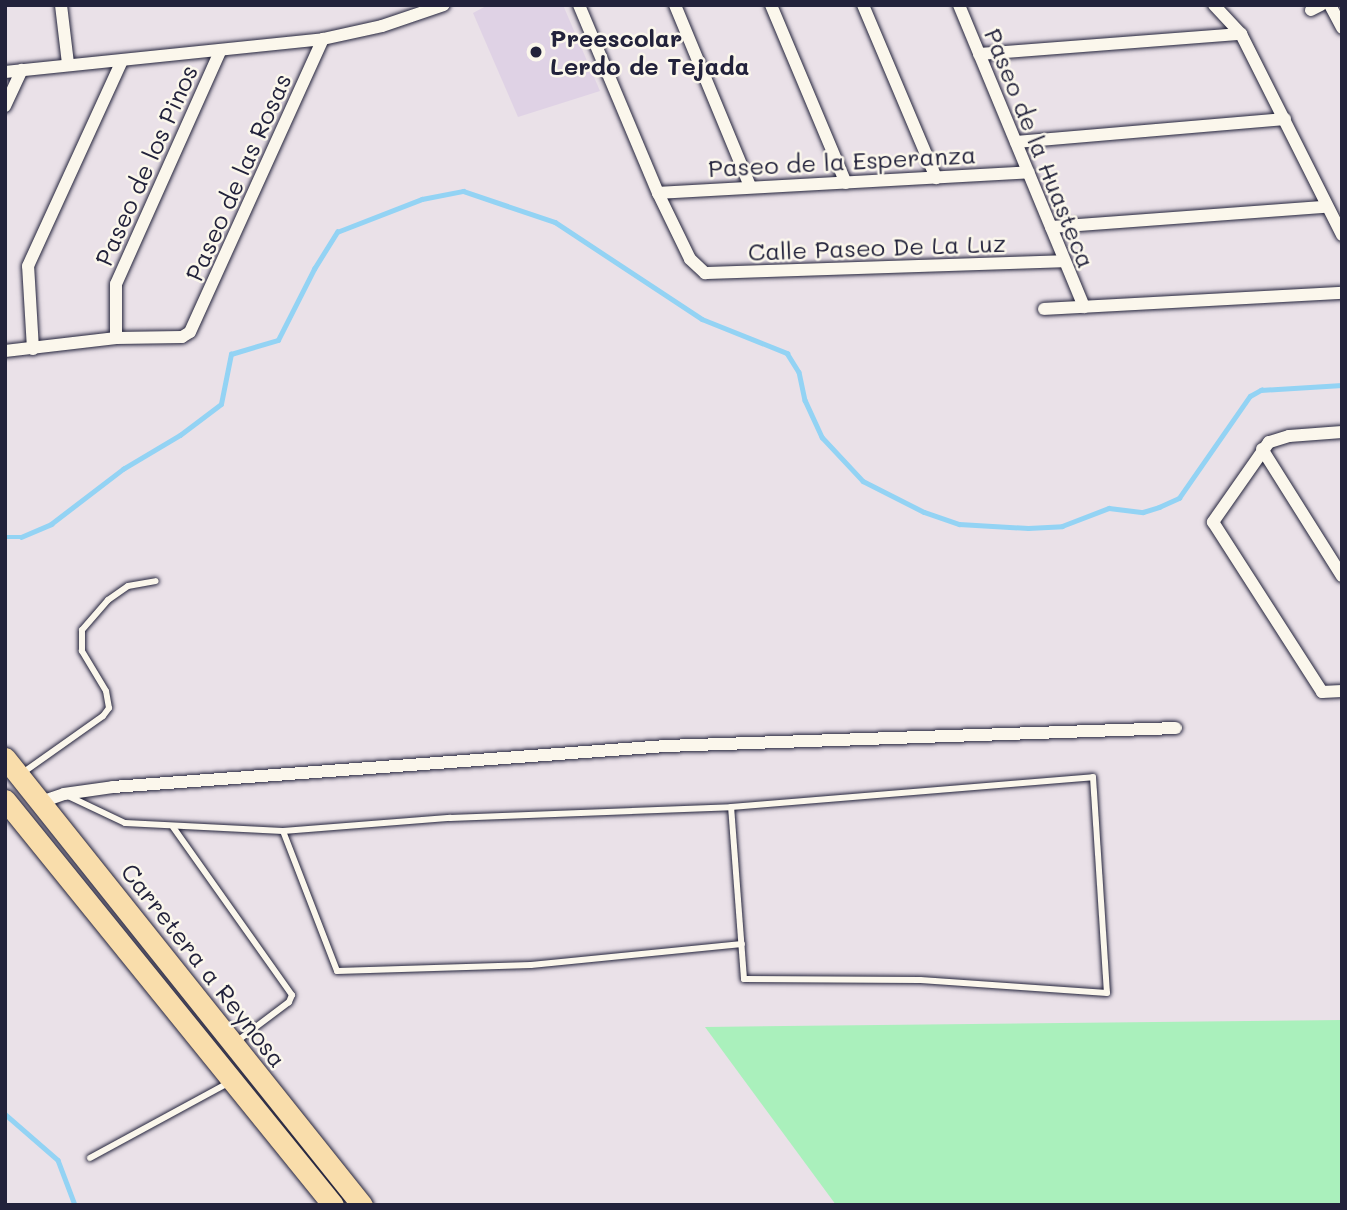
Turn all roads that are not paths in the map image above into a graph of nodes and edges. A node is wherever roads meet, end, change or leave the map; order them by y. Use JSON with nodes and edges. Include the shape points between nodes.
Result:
{"nodes":[{"id":1,"x":61,"y":5,"type":"edge"},
{"id":2,"x":444,"y":5,"type":"edge"},
{"id":3,"x":579,"y":5,"type":"edge"},
{"id":4,"x":675,"y":5,"type":"edge"},
{"id":5,"x":771,"y":5,"type":"edge"},
{"id":6,"x":863,"y":5,"type":"edge"},
{"id":7,"x":959,"y":5,"type":"edge"},
{"id":8,"x":1214,"y":5,"type":"edge"},
{"id":9,"x":1330,"y":5,"type":"edge"},
{"id":10,"x":424,"y":9,"type":"edge"},
{"id":11,"x":1342,"y":28,"type":"edge"},
{"id":12,"x":1241,"y":34,"type":"junction"},
{"id":13,"x":323,"y":39,"type":"junction"},
{"id":14,"x":220,"y":51,"type":"junction"},
{"id":15,"x":979,"y":54,"type":"junction"},
{"id":16,"x":122,"y":61,"type":"junction"},
{"id":17,"x":68,"y":64,"type":"junction"},
{"id":18,"x":22,"y":70,"type":"junction"},
{"id":19,"x":5,"y":72,"type":"edge"},
{"id":20,"x":5,"y":106,"type":"edge"},
{"id":21,"x":1285,"y":119,"type":"junction"},
{"id":22,"x":1016,"y":142,"type":"junction"},
{"id":23,"x":1028,"y":172,"type":"junction"},
{"id":24,"x":936,"y":178,"type":"junction"},
{"id":25,"x":846,"y":183,"type":"junction"},
{"id":26,"x":750,"y":186,"type":"junction"},
{"id":27,"x":658,"y":193,"type":"junction"},
{"id":28,"x":1326,"y":207,"type":"junction"},
{"id":29,"x":1051,"y":227,"type":"junction"},
{"id":30,"x":1342,"y":235,"type":"edge"},
{"id":31,"x":1064,"y":261,"type":"junction"},
{"id":32,"x":1342,"y":293,"type":"edge"},
{"id":33,"x":1084,"y":307,"type":"junction"},
{"id":34,"x":1044,"y":309,"type":"dead end"},
{"id":35,"x":116,"y":338,"type":"junction"},
{"id":36,"x":33,"y":349,"type":"junction"},
{"id":37,"x":5,"y":351,"type":"edge"},
{"id":38,"x":1342,"y":432,"type":"edge"},
{"id":39,"x":1262,"y":449,"type":"junction"},
{"id":40,"x":1342,"y":576,"type":"edge"},
{"id":41,"x":156,"y":581,"type":"dead end"},
{"id":42,"x":1342,"y":691,"type":"edge"},
{"id":43,"x":1176,"y":727,"type":"dead end"},
{"id":44,"x":5,"y":758,"type":"edge"},
{"id":45,"x":19,"y":775,"type":"junction"},
{"id":46,"x":64,"y":794,"type":"junction"},
{"id":47,"x":5,"y":800,"type":"edge"},
{"id":48,"x":41,"y":802,"type":"junction"},
{"id":49,"x":731,"y":807,"type":"junction"},
{"id":50,"x":173,"y":827,"type":"junction"},
{"id":51,"x":283,"y":831,"type":"junction"},
{"id":52,"x":115,"y":931,"type":"junction"},
{"id":53,"x":742,"y":944,"type":"junction"},
{"id":54,"x":232,"y":1044,"type":"junction"},
{"id":55,"x":232,"y":1080,"type":"junction"},
{"id":56,"x":90,"y":1158,"type":"dead end"},
{"id":57,"x":333,"y":1205,"type":"edge"},
{"id":58,"x":362,"y":1205,"type":"edge"}],
"edges":[{"from":1,"to":17,"type":"street"},
{"from":2,"to":10,"type":"street"},
{"from":3,"to":27,"type":"street"},
{"from":4,"to":26,"type":"street"},
{"from":5,"to":25,"type":"street"},
{"from":6,"to":24,"type":"street"},
{"from":7,"to":15,"type":"street","name":"Paseo de la Huasteca"},
{"from":8,"to":12,"type":"street"},
{"from":9,"to":11,"type":"street"},
{"from":10,"to":13,"type":"street","via":[[382,26]]},
{"from":12,"to":15,"type":"street"},
{"from":12,"to":21,"type":"street"},
{"from":13,"to":14,"type":"street"},
{"from":13,"to":35,"type":"street","name":"Paseo de las Rosas","via":[[190,331],[182,337]]},
{"from":14,"to":16,"type":"street"},
{"from":14,"to":35,"type":"street","name":"Paseo de los Pinos","via":[[116,284]]},
{"from":15,"to":22,"type":"street","name":"Paseo de la Huasteca"},
{"from":16,"to":17,"type":"street"},
{"from":16,"to":36,"type":"street","via":[[28,266]]},
{"from":17,"to":18,"type":"street"},
{"from":18,"to":19,"type":"street"},
{"from":18,"to":20,"type":"street"},
{"from":21,"to":22,"type":"street"},
{"from":21,"to":28,"type":"street"},
{"from":22,"to":23,"type":"street","name":"Paseo de la Huasteca"},
{"from":23,"to":24,"type":"street","name":"Paseo de la Esperanza"},
{"from":23,"to":29,"type":"street","name":"Paseo de la Huasteca"},
{"from":24,"to":25,"type":"street","name":"Paseo de la Esperanza"},
{"from":25,"to":26,"type":"street","name":"Paseo de la Esperanza"},
{"from":26,"to":27,"type":"street","name":"Paseo de la Esperanza"},
{"from":27,"to":31,"type":"street","name":"Calle Paseo De La Luz","via":[[694,264],[712,275]]},
{"from":28,"to":29,"type":"street"},
{"from":28,"to":30,"type":"street"},
{"from":29,"to":31,"type":"street","name":"Paseo de la Huasteca"},
{"from":31,"to":33,"type":"street","name":"Paseo de la Huasteca"},
{"from":32,"to":33,"type":"street"},
{"from":33,"to":34,"type":"street"},
{"from":35,"to":36,"type":"street"},
{"from":36,"to":37,"type":"street"},
{"from":38,"to":39,"type":"street","via":[[1289,436]]},
{"from":39,"to":40,"type":"street"},
{"from":39,"to":42,"type":"street","via":[[1213,522],[1322,692]]},
{"from":41,"to":45,"type":"lane","via":[[128,586],[108,600],[82,630],[82,651],[106,691],[108,708],[103,716]]},
{"from":43,"to":46,"type":"street","via":[[666,747]]},
{"from":44,"to":45,"type":"main road","name":"Carretera a Reynosa"},
{"from":45,"to":48,"type":"main road","name":"Carretera a Reynosa"},
{"from":46,"to":48,"type":"street"},
{"from":46,"to":50,"type":"lane","via":[[118,821]]},
{"from":47,"to":52,"type":"main road","name":"Carretera a Reynosa"},
{"from":48,"to":54,"type":"main road","name":"Carretera a Reynosa"},
{"from":49,"to":51,"type":"lane","via":[[450,818]]},
{"from":49,"to":53,"type":"lane"},
{"from":49,"to":53,"type":"lane","via":[[1093,777],[1107,993],[920,979],[744,979]]},
{"from":50,"to":51,"type":"lane"},
{"from":50,"to":54,"type":"lane","via":[[292,995],[289,1002]]},
{"from":51,"to":53,"type":"lane","via":[[337,971],[531,965]]},
{"from":52,"to":54,"type":"main road","via":[[130,938],[210,1035]]},
{"from":52,"to":55,"type":"main road","name":"Carretera a Reynosa"},
{"from":54,"to":58,"type":"main road","name":"Carretera a Reynosa"},
{"from":55,"to":56,"type":"lane"},
{"from":55,"to":57,"type":"main road","name":"Carretera a Reynosa"}]}
